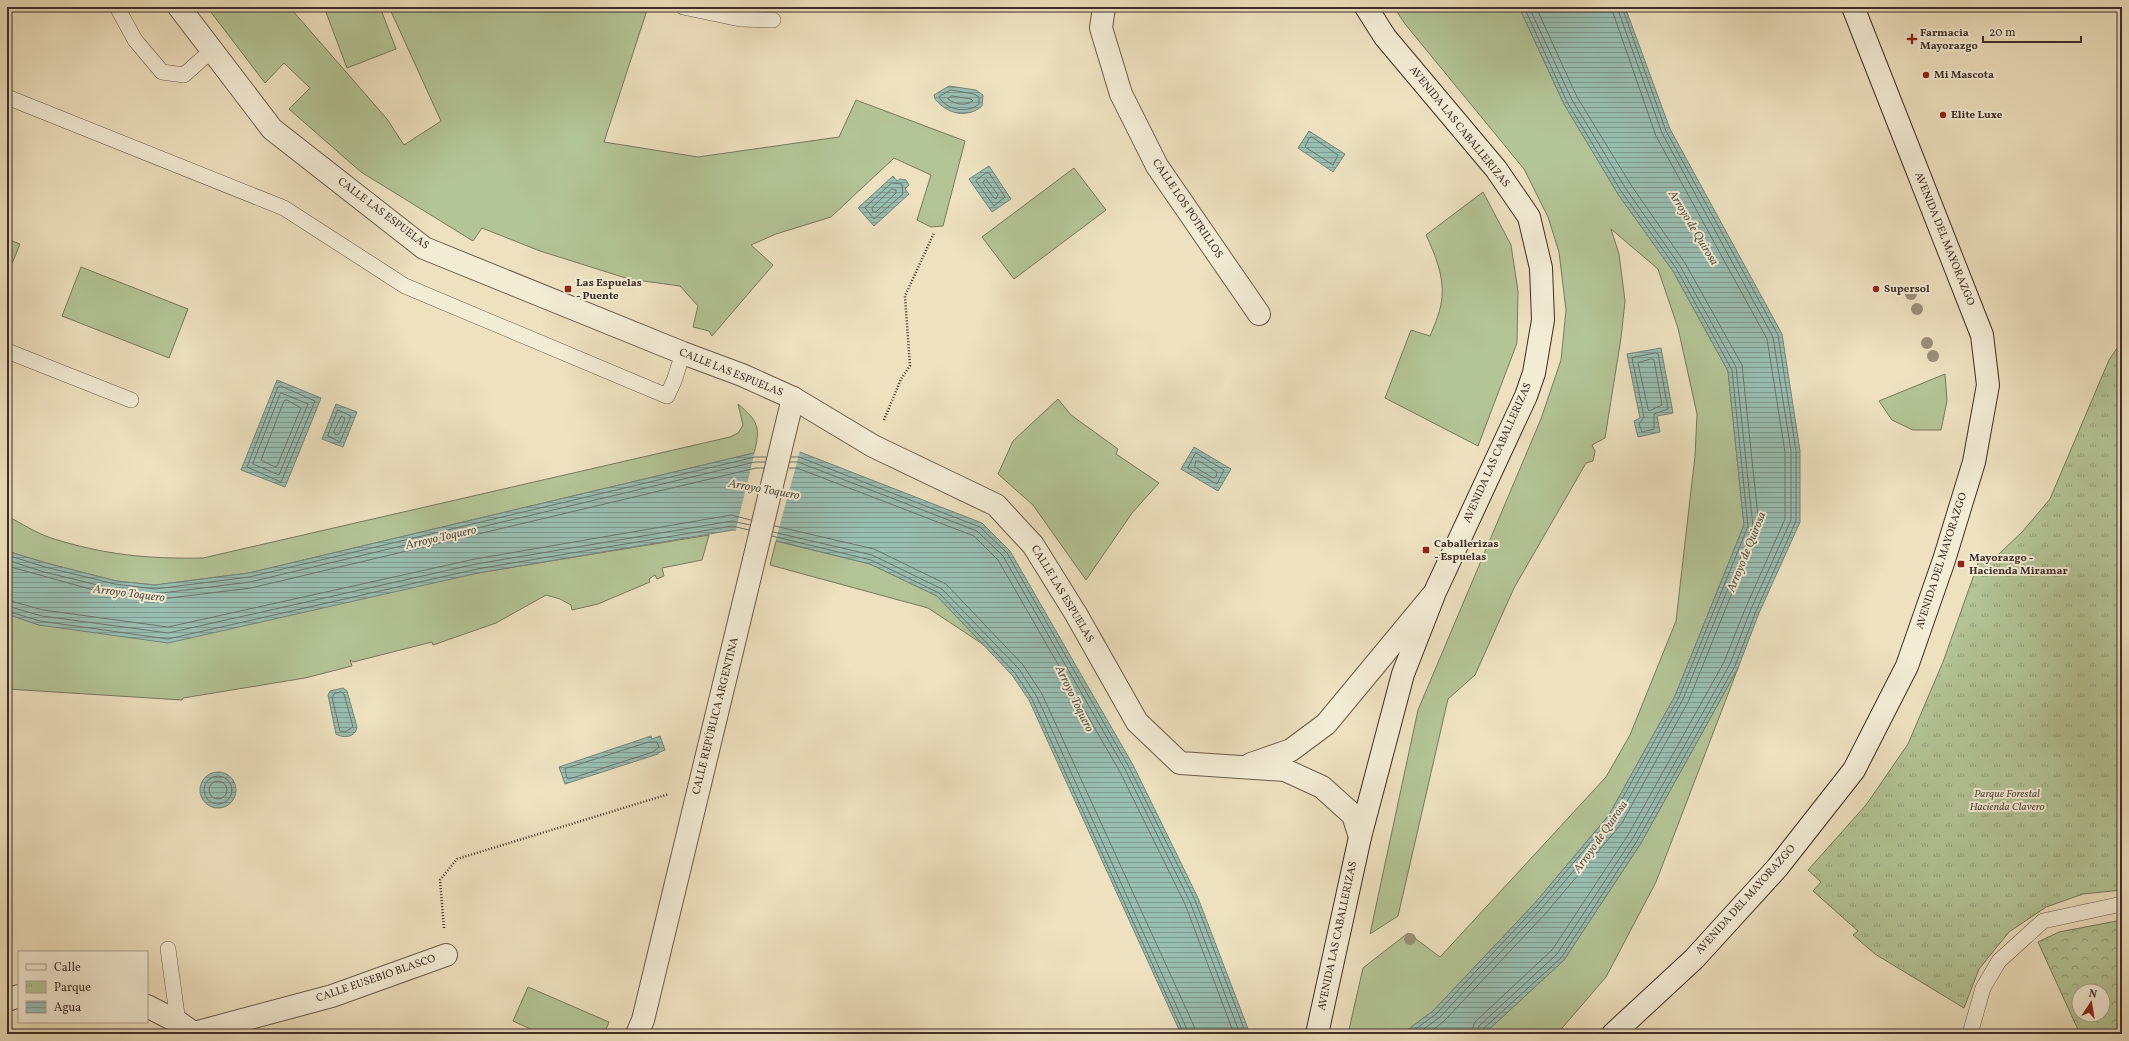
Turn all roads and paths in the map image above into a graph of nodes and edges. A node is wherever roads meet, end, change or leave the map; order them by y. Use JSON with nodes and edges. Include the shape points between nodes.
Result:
{"nodes":[{"id":1,"x":117,"y":7,"type":"edge"},
{"id":2,"x":179,"y":7,"type":"edge"},
{"id":3,"x":683,"y":7,"type":"edge"},
{"id":4,"x":1104,"y":7,"type":"edge"},
{"id":5,"x":1366,"y":7,"type":"edge"},
{"id":6,"x":1853,"y":7,"type":"edge"},
{"id":7,"x":773,"y":20,"type":"dead end"},
{"id":8,"x":212,"y":50,"type":"junction"},
{"id":9,"x":7,"y":97,"type":"edge"},
{"id":10,"x":934,"y":233,"type":"dead end"},
{"id":11,"x":1259,"y":314,"type":"dead end"},
{"id":12,"x":7,"y":351,"type":"edge"},
{"id":13,"x":683,"y":353,"type":"junction"},
{"id":14,"x":793,"y":398,"type":"junction"},
{"id":15,"x":131,"y":400,"type":"dead end"},
{"id":16,"x":883,"y":424,"type":"dead end"},
{"id":17,"x":1435,"y":592,"type":"junction"},
{"id":18,"x":1242,"y":767,"type":"junction"},
{"id":19,"x":700,"y":784,"type":"junction"},
{"id":20,"x":1360,"y":837,"type":"junction"},
{"id":21,"x":2122,"y":904,"type":"edge"},
{"id":22,"x":168,"y":949,"type":"dead end"},
{"id":23,"x":446,"y":955,"type":"joint"},
{"id":24,"x":18,"y":996,"type":"edge"},
{"id":25,"x":7,"y":1000,"type":"edge"},
{"id":26,"x":148,"y":1007,"type":"edge"},
{"id":27,"x":189,"y":1030,"type":"edge"},
{"id":28,"x":637,"y":1034,"type":"edge"},
{"id":29,"x":1317,"y":1034,"type":"edge"},
{"id":30,"x":1613,"y":1034,"type":"edge"},
{"id":31,"x":1970,"y":1034,"type":"edge"}],
"edges":[{"from":1,"to":8,"type":"lane","via":[[135,40],[162,72],[184,75]]},
{"from":2,"to":8,"type":"street","name":"CALLE LAS ESPUELAS"},
{"from":3,"to":7,"type":"lane","via":[[740,19]]},
{"from":4,"to":11,"type":"street","name":"CALLE LOS POTRILLOS","via":[[1101,28],[1121,94],[1157,166]]},
{"from":5,"to":17,"type":"street","name":"AVENIDA LAS CABALLERIZAS","via":[[1385,37],[1496,169],[1529,217],[1541,268],[1543,320],[1534,373],[1526,396]]},
{"from":6,"to":30,"type":"street","name":"AVENIDA DEL MAYORAZGO","via":[[1982,335],[1988,385],[1974,462],[1944,560],[1907,666],[1854,770],[1777,868],[1694,959]]},
{"from":8,"to":13,"type":"street","name":"CALLE LAS ESPUELAS","via":[[272,129],[424,248]]},
{"from":9,"to":13,"type":"lane","via":[[284,208],[405,286],[667,396]]},
{"from":10,"to":16,"type":"path","via":[[905,296],[910,366],[901,379]]},
{"from":12,"to":15,"type":"lane"},
{"from":13,"to":14,"type":"street","name":"CALLE LAS ESPUELAS"},
{"from":14,"to":18,"type":"street","name":"CALLE LAS ESPUELAS","via":[[873,446],[996,505],[1033,545],[1076,614],[1137,722],[1180,763]]},
{"from":14,"to":19,"type":"street","name":"CALLE REPÚBLICA ARGENTINA"},
{"from":17,"to":18,"type":"street","name":"AVENIDA LAS CABALLERIZAS","via":[[1326,724],[1291,750]]},
{"from":17,"to":20,"type":"street","name":"AVENIDA LAS CABALLERIZAS","via":[[1403,674]]},
{"from":18,"to":20,"type":"street","name":"AVENIDA LAS CABALLERIZAS","via":[[1285,770],[1322,787],[1353,815]]},
{"from":19,"to":23,"type":"path","name":"CALLE EUSEBIO BLASCO","via":[[457,859],[440,880]]},
{"from":19,"to":28,"type":"street","name":"CALLE REPÚBLICA ARGENTINA","via":[[643,1020]]},
{"from":20,"to":29,"type":"street","name":"AVENIDA LAS CABALLERIZAS"},
{"from":21,"to":31,"type":"lane","via":[[2044,921],[1999,961],[1983,988]]},
{"from":22,"to":27,"type":"lane"},
{"from":23,"to":27,"type":"street","name":"CALLE EUSEBIO BLASCO","via":[[332,996]]},
{"from":24,"to":25,"type":"street"},
{"from":26,"to":27,"type":"street"}]}
